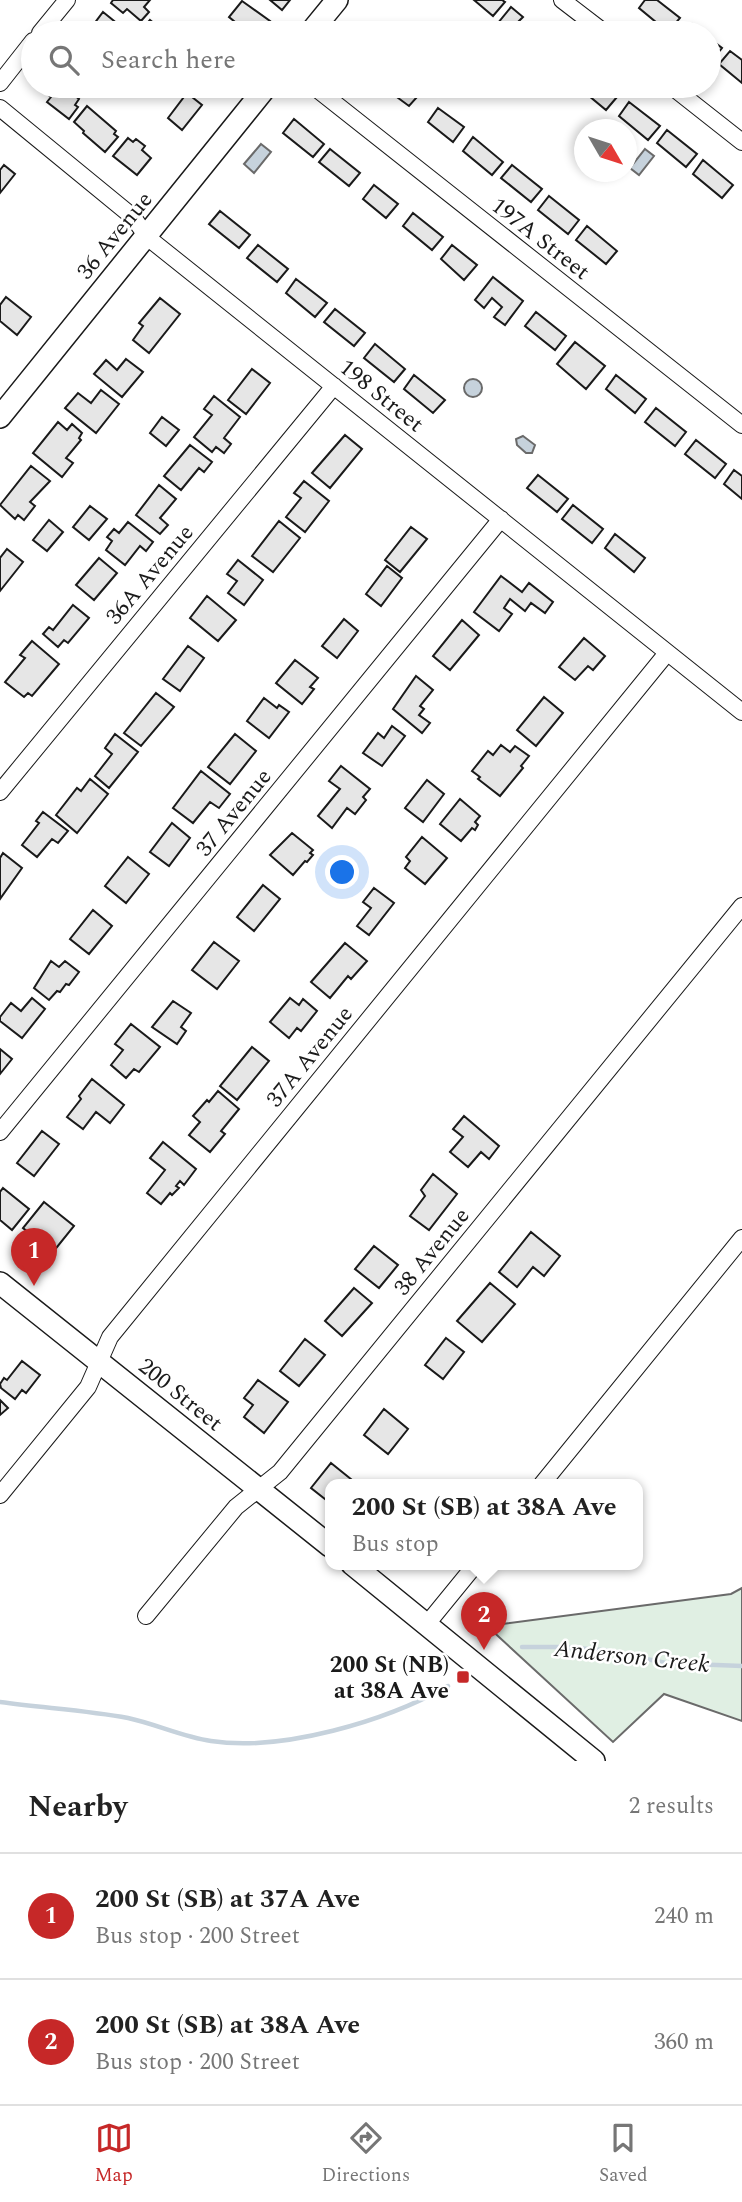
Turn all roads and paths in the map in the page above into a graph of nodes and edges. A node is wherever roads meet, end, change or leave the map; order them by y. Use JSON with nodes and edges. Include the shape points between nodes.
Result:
{"nodes":[{"id":1,"x":67,"y":0,"type":"edge"},
{"id":2,"x":337,"y":0,"type":"edge"},
{"id":3,"x":562,"y":0,"type":"edge"},
{"id":4,"x":50,"y":21,"type":"edge"},
{"id":5,"x":320,"y":21,"type":"edge"},
{"id":6,"x":589,"y":21,"type":"edge"},
{"id":7,"x":21,"y":56,"type":"edge"},
{"id":8,"x":0,"y":83,"type":"edge"},
{"id":9,"x":257,"y":98,"type":"edge"},
{"id":10,"x":328,"y":98,"type":"edge"},
{"id":11,"x":686,"y":98,"type":"edge"},
{"id":12,"x":0,"y":108,"type":"edge"},
{"id":13,"x":742,"y":142,"type":"edge"},
{"id":14,"x":147,"y":237,"type":"junction"},
{"id":15,"x":334,"y":386,"type":"junction"},
{"id":16,"x":4,"y":404,"type":"edge"},
{"id":17,"x":742,"y":425,"type":"edge"},
{"id":18,"x":501,"y":519,"type":"junction"},
{"id":19,"x":667,"y":653,"type":"junction"},
{"id":20,"x":742,"y":712,"type":"edge"},
{"id":21,"x":0,"y":792,"type":"edge"},
{"id":22,"x":742,"y":906,"type":"edge"},
{"id":23,"x":0,"y":1132,"type":"edge"},
{"id":24,"x":742,"y":1238,"type":"edge"},
{"id":25,"x":0,"y":1283,"type":"edge"},
{"id":26,"x":98,"y":1361,"type":"junction"},
{"id":27,"x":546,"y":1479,"type":"edge"},
{"id":28,"x":259,"y":1489,"type":"junction"},
{"id":29,"x":0,"y":1495,"type":"edge"},
{"id":30,"x":325,"y":1542,"type":"edge"},
{"id":31,"x":360,"y":1570,"type":"edge"},
{"id":32,"x":471,"y":1570,"type":"edge"},
{"id":33,"x":146,"y":1616,"type":"dead end"},
{"id":34,"x":427,"y":1624,"type":"junction"},
{"id":35,"x":594,"y":1761,"type":"edge"}],
"edges":[{"from":1,"to":4,"type":"street"},
{"from":2,"to":5,"type":"main road"},
{"from":3,"to":6,"type":"street"},
{"from":7,"to":8,"type":"street"},
{"from":9,"to":14,"type":"main road","name":"36 Avenue"},
{"from":10,"to":17,"type":"street","name":"197A Street"},
{"from":11,"to":13,"type":"street"},
{"from":12,"to":14,"type":"street","name":"198 Street","via":[[133,217]]},
{"from":14,"to":15,"type":"street","name":"198 Street"},
{"from":14,"to":16,"type":"main road","name":"36 Avenue"},
{"from":15,"to":18,"type":"street","name":"198 Street"},
{"from":15,"to":21,"type":"street","name":"36A Avenue"},
{"from":18,"to":19,"type":"street","name":"198 Street"},
{"from":18,"to":23,"type":"street","name":"37 Avenue"},
{"from":19,"to":20,"type":"street","name":"198 Street"},
{"from":19,"to":26,"type":"street","name":"37A Avenue","via":[[110,1337]]},
{"from":22,"to":28,"type":"street","name":"38 Avenue","via":[[280,1472]]},
{"from":24,"to":27,"type":"street"},
{"from":25,"to":26,"type":"main road","name":"200 Street"},
{"from":26,"to":28,"type":"main road","name":"200 Street"},
{"from":26,"to":29,"type":"street","name":"37A Avenue","via":[[88,1387]]},
{"from":28,"to":30,"type":"main road","name":"200 Street"},
{"from":28,"to":33,"type":"street","name":"38 Avenue","via":[[236,1507]]},
{"from":31,"to":34,"type":"main road"},
{"from":32,"to":34,"type":"street"},
{"from":34,"to":35,"type":"main road"}]}
